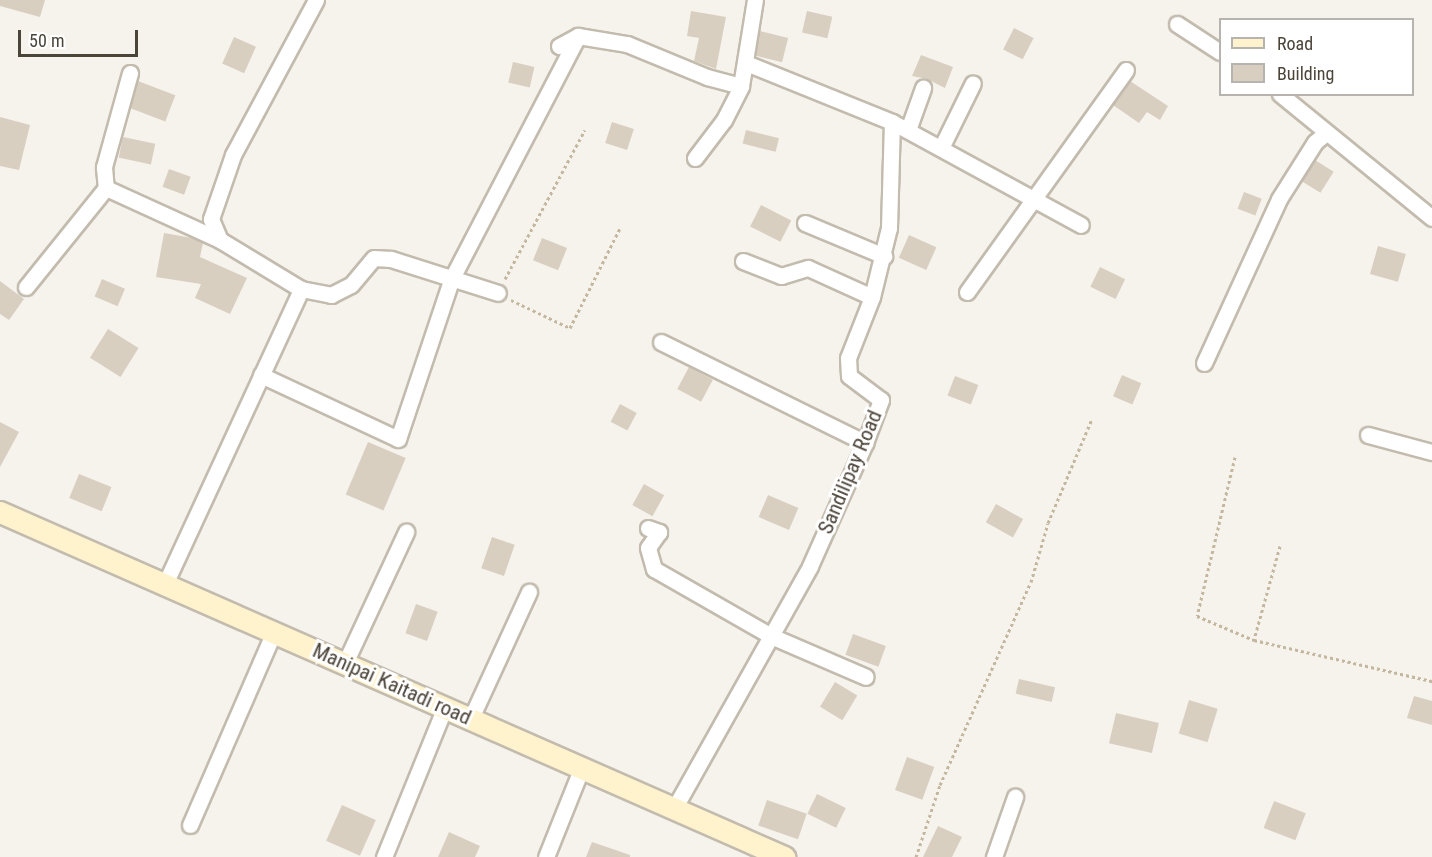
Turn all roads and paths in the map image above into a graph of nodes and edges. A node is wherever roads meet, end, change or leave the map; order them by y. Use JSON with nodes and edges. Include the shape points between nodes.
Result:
{"nodes":[{"id":1,"x":316,"y":0,"type":"edge"},
{"id":2,"x":755,"y":0,"type":"edge"},
{"id":3,"x":1177,"y":24,"type":"dead end"},
{"id":4,"x":578,"y":36,"type":"junction"},
{"id":5,"x":559,"y":46,"type":"dead end"},
{"id":6,"x":1219,"y":51,"type":"edge"},
{"id":7,"x":747,"y":63,"type":"junction"},
{"id":8,"x":1126,"y":70,"type":"dead end"},
{"id":9,"x":130,"y":73,"type":"dead end"},
{"id":10,"x":973,"y":83,"type":"dead end"},
{"id":11,"x":741,"y":86,"type":"junction"},
{"id":12,"x":923,"y":88,"type":"dead end"},
{"id":13,"x":1282,"y":96,"type":"edge"},
{"id":14,"x":892,"y":122,"type":"junction"},
{"id":15,"x":585,"y":130,"type":"dead end"},
{"id":16,"x":908,"y":130,"type":"junction"},
{"id":17,"x":1326,"y":133,"type":"junction"},
{"id":18,"x":941,"y":148,"type":"junction"},
{"id":19,"x":695,"y":158,"type":"dead end"},
{"id":20,"x":106,"y":188,"type":"junction"},
{"id":21,"x":1034,"y":198,"type":"junction"},
{"id":22,"x":1432,"y":218,"type":"edge"},
{"id":23,"x":806,"y":223,"type":"dead end"},
{"id":24,"x":1081,"y":225,"type":"dead end"},
{"id":25,"x":620,"y":228,"type":"dead end"},
{"id":26,"x":220,"y":240,"type":"junction"},
{"id":27,"x":884,"y":256,"type":"junction"},
{"id":28,"x":743,"y":261,"type":"dead end"},
{"id":29,"x":452,"y":278,"type":"junction"},
{"id":30,"x":26,"y":287,"type":"dead end"},
{"id":31,"x":301,"y":289,"type":"junction"},
{"id":32,"x":967,"y":292,"type":"dead end"},
{"id":33,"x":498,"y":293,"type":"junction"},
{"id":34,"x":872,"y":297,"type":"junction"},
{"id":35,"x":661,"y":342,"type":"dead end"},
{"id":36,"x":1204,"y":363,"type":"dead end"},
{"id":37,"x":261,"y":375,"type":"junction"},
{"id":38,"x":1092,"y":419,"type":"dead end"},
{"id":39,"x":1368,"y":435,"type":"dead end"},
{"id":40,"x":865,"y":443,"type":"junction"},
{"id":41,"x":1432,"y":452,"type":"edge"},
{"id":42,"x":1234,"y":457,"type":"dead end"},
{"id":43,"x":0,"y":513,"type":"edge"},
{"id":44,"x":648,"y":528,"type":"dead end"},
{"id":45,"x":406,"y":532,"type":"dead end"},
{"id":46,"x":1280,"y":546,"type":"dead end"},
{"id":47,"x":165,"y":584,"type":"junction"},
{"id":48,"x":529,"y":592,"type":"dead end"},
{"id":49,"x":274,"y":632,"type":"junction"},
{"id":50,"x":771,"y":636,"type":"junction"},
{"id":51,"x":1254,"y":640,"type":"junction"},
{"id":52,"x":345,"y":663,"type":"junction"},
{"id":53,"x":866,"y":677,"type":"dead end"},
{"id":54,"x":1432,"y":681,"type":"edge"},
{"id":55,"x":445,"y":707,"type":"junction"},
{"id":56,"x":471,"y":718,"type":"junction"},
{"id":57,"x":582,"y":767,"type":"junction"},
{"id":58,"x":1016,"y":797,"type":"dead end"},
{"id":59,"x":675,"y":807,"type":"junction"},
{"id":60,"x":190,"y":825,"type":"dead end"},
{"id":61,"x":384,"y":857,"type":"edge"},
{"id":62,"x":546,"y":857,"type":"edge"},
{"id":63,"x":784,"y":857,"type":"edge"},
{"id":64,"x":915,"y":857,"type":"edge"},
{"id":65,"x":994,"y":857,"type":"edge"}],
"edges":[{"from":1,"to":26,"type":"street","via":[[233,155],[211,219]]},
{"from":2,"to":7,"type":"street"},
{"from":3,"to":6,"type":"street"},
{"from":4,"to":5,"type":"street"},
{"from":4,"to":11,"type":"street","via":[[627,44],[707,77]]},
{"from":4,"to":29,"type":"street"},
{"from":7,"to":11,"type":"street"},
{"from":7,"to":14,"type":"street"},
{"from":8,"to":21,"type":"street"},
{"from":9,"to":20,"type":"street","via":[[104,167]]},
{"from":10,"to":18,"type":"street"},
{"from":11,"to":19,"type":"street","via":[[724,120]]},
{"from":12,"to":16,"type":"street"},
{"from":13,"to":17,"type":"street"},
{"from":14,"to":16,"type":"street"},
{"from":14,"to":27,"type":"street","name":"Sandilipay Road","via":[[889,228]]},
{"from":15,"to":33,"type":"path"},
{"from":16,"to":18,"type":"street"},
{"from":17,"to":22,"type":"street"},
{"from":17,"to":36,"type":"street","via":[[1315,142],[1279,199]]},
{"from":18,"to":21,"type":"street"},
{"from":20,"to":26,"type":"street"},
{"from":20,"to":30,"type":"street"},
{"from":21,"to":24,"type":"street"},
{"from":21,"to":32,"type":"street"},
{"from":23,"to":27,"type":"street"},
{"from":25,"to":33,"type":"path","via":[[570,328]]},
{"from":26,"to":31,"type":"street"},
{"from":27,"to":34,"type":"street","name":"Sandilipay Road"},
{"from":28,"to":34,"type":"street","via":[[781,276],[808,268]]},
{"from":29,"to":31,"type":"street","via":[[391,259],[374,258],[351,285],[331,295]]},
{"from":29,"to":33,"type":"street"},
{"from":29,"to":37,"type":"street","via":[[398,439]]},
{"from":31,"to":37,"type":"street"},
{"from":34,"to":40,"type":"street","name":"Sandilipay Road","via":[[848,357],[849,376],[881,400]]},
{"from":35,"to":40,"type":"street"},
{"from":37,"to":47,"type":"street"},
{"from":38,"to":64,"type":"path","via":[[1048,523],[1031,582],[940,785]]},
{"from":39,"to":41,"type":"street"},
{"from":40,"to":50,"type":"street","name":"Sandilipay Road","via":[[810,566]]},
{"from":42,"to":51,"type":"path","via":[[1197,616]]},
{"from":43,"to":47,"type":"main road","name":"Manipai Kaitadi road"},
{"from":44,"to":50,"type":"street","via":[[659,532],[648,548],[654,570]]},
{"from":45,"to":52,"type":"street"},
{"from":46,"to":51,"type":"path"},
{"from":47,"to":49,"type":"main road","name":"Manipai Kaitadi road"},
{"from":48,"to":56,"type":"street"},
{"from":49,"to":52,"type":"main road","name":"Manipai Kaitadi road"},
{"from":49,"to":60,"type":"street"},
{"from":50,"to":53,"type":"street"},
{"from":50,"to":59,"type":"street","name":"Sandilipay Road"},
{"from":51,"to":54,"type":"path"},
{"from":52,"to":55,"type":"main road","name":"Manipai Kaitadi road"},
{"from":55,"to":56,"type":"main road","name":"Manipai Kaitadi road"},
{"from":55,"to":61,"type":"street"},
{"from":56,"to":57,"type":"main road","name":"Manipai Kaitadi road"},
{"from":57,"to":59,"type":"main road","name":"Manipai Kaitadi road"},
{"from":57,"to":62,"type":"street"},
{"from":58,"to":65,"type":"street"},
{"from":59,"to":63,"type":"main road","name":"Manipai Kaitadi road"}]}
